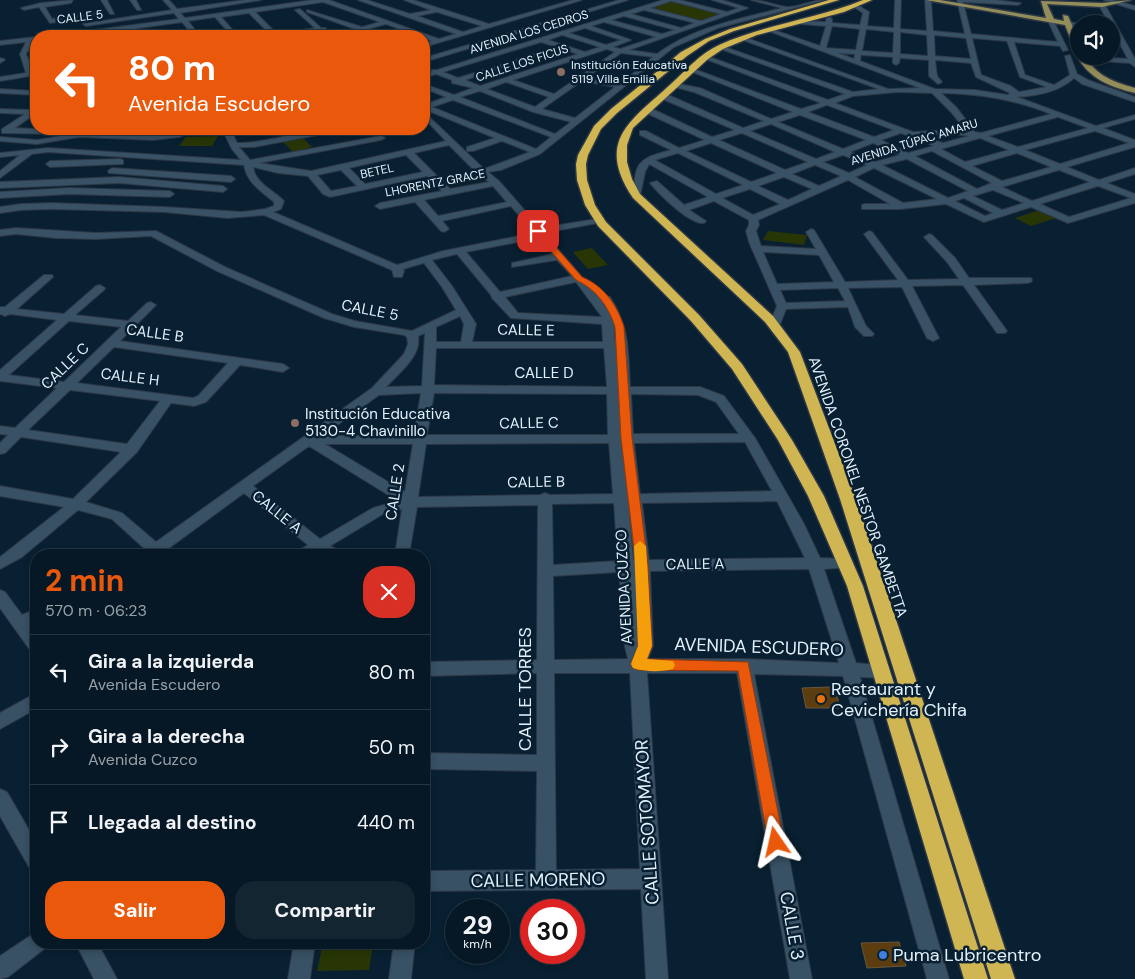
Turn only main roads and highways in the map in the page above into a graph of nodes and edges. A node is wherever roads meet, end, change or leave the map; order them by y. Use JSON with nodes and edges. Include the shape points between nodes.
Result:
{"nodes":[{"id":1,"x":836,"y":0,"type":"edge"},
{"id":2,"x":924,"y":0,"type":"edge"},
{"id":3,"x":1128,"y":0,"type":"edge"},
{"id":4,"x":931,"y":1,"type":"edge"},
{"id":5,"x":1058,"y":1,"type":"edge"},
{"id":6,"x":866,"y":2,"type":"edge"},
{"id":7,"x":961,"y":2,"type":"edge"},
{"id":8,"x":1105,"y":2,"type":"edge"},
{"id":9,"x":1051,"y":21,"type":"junction"},
{"id":10,"x":1069,"y":24,"type":"joint"},
{"id":11,"x":1086,"y":65,"type":"edge"},
{"id":12,"x":1135,"y":91,"type":"edge"},
{"id":13,"x":976,"y":979,"type":"edge"},
{"id":14,"x":1003,"y":979,"type":"edge"}],
"edges":[{"from":1,"to":13,"type":"highway","via":[[746,25],[706,40],[684,54],[614,111],[593,134],[581,164],[584,188],[600,220],[695,318],[737,367],[802,470],[846,563]]},
{"from":2,"to":4,"type":"main road"},
{"from":3,"to":8,"type":"main road"},
{"from":4,"to":7,"type":"main road"},
{"from":5,"to":8,"type":"main road"},
{"from":5,"to":9,"type":"main road","via":[[1042,3]]},
{"from":5,"to":10,"type":"main road"},
{"from":6,"to":14,"type":"highway","name":"AVENIDA CORONEL NESTOR GAMBETTA","via":[[826,21],[801,22],[720,46],[629,127],[622,144],[621,160],[636,196],[775,325],[798,360],[848,499]]},
{"from":7,"to":9,"type":"main road","via":[[985,10]]},
{"from":9,"to":10,"type":"main road"},
{"from":11,"to":12,"type":"main road","via":[[1098,76]]}]}
